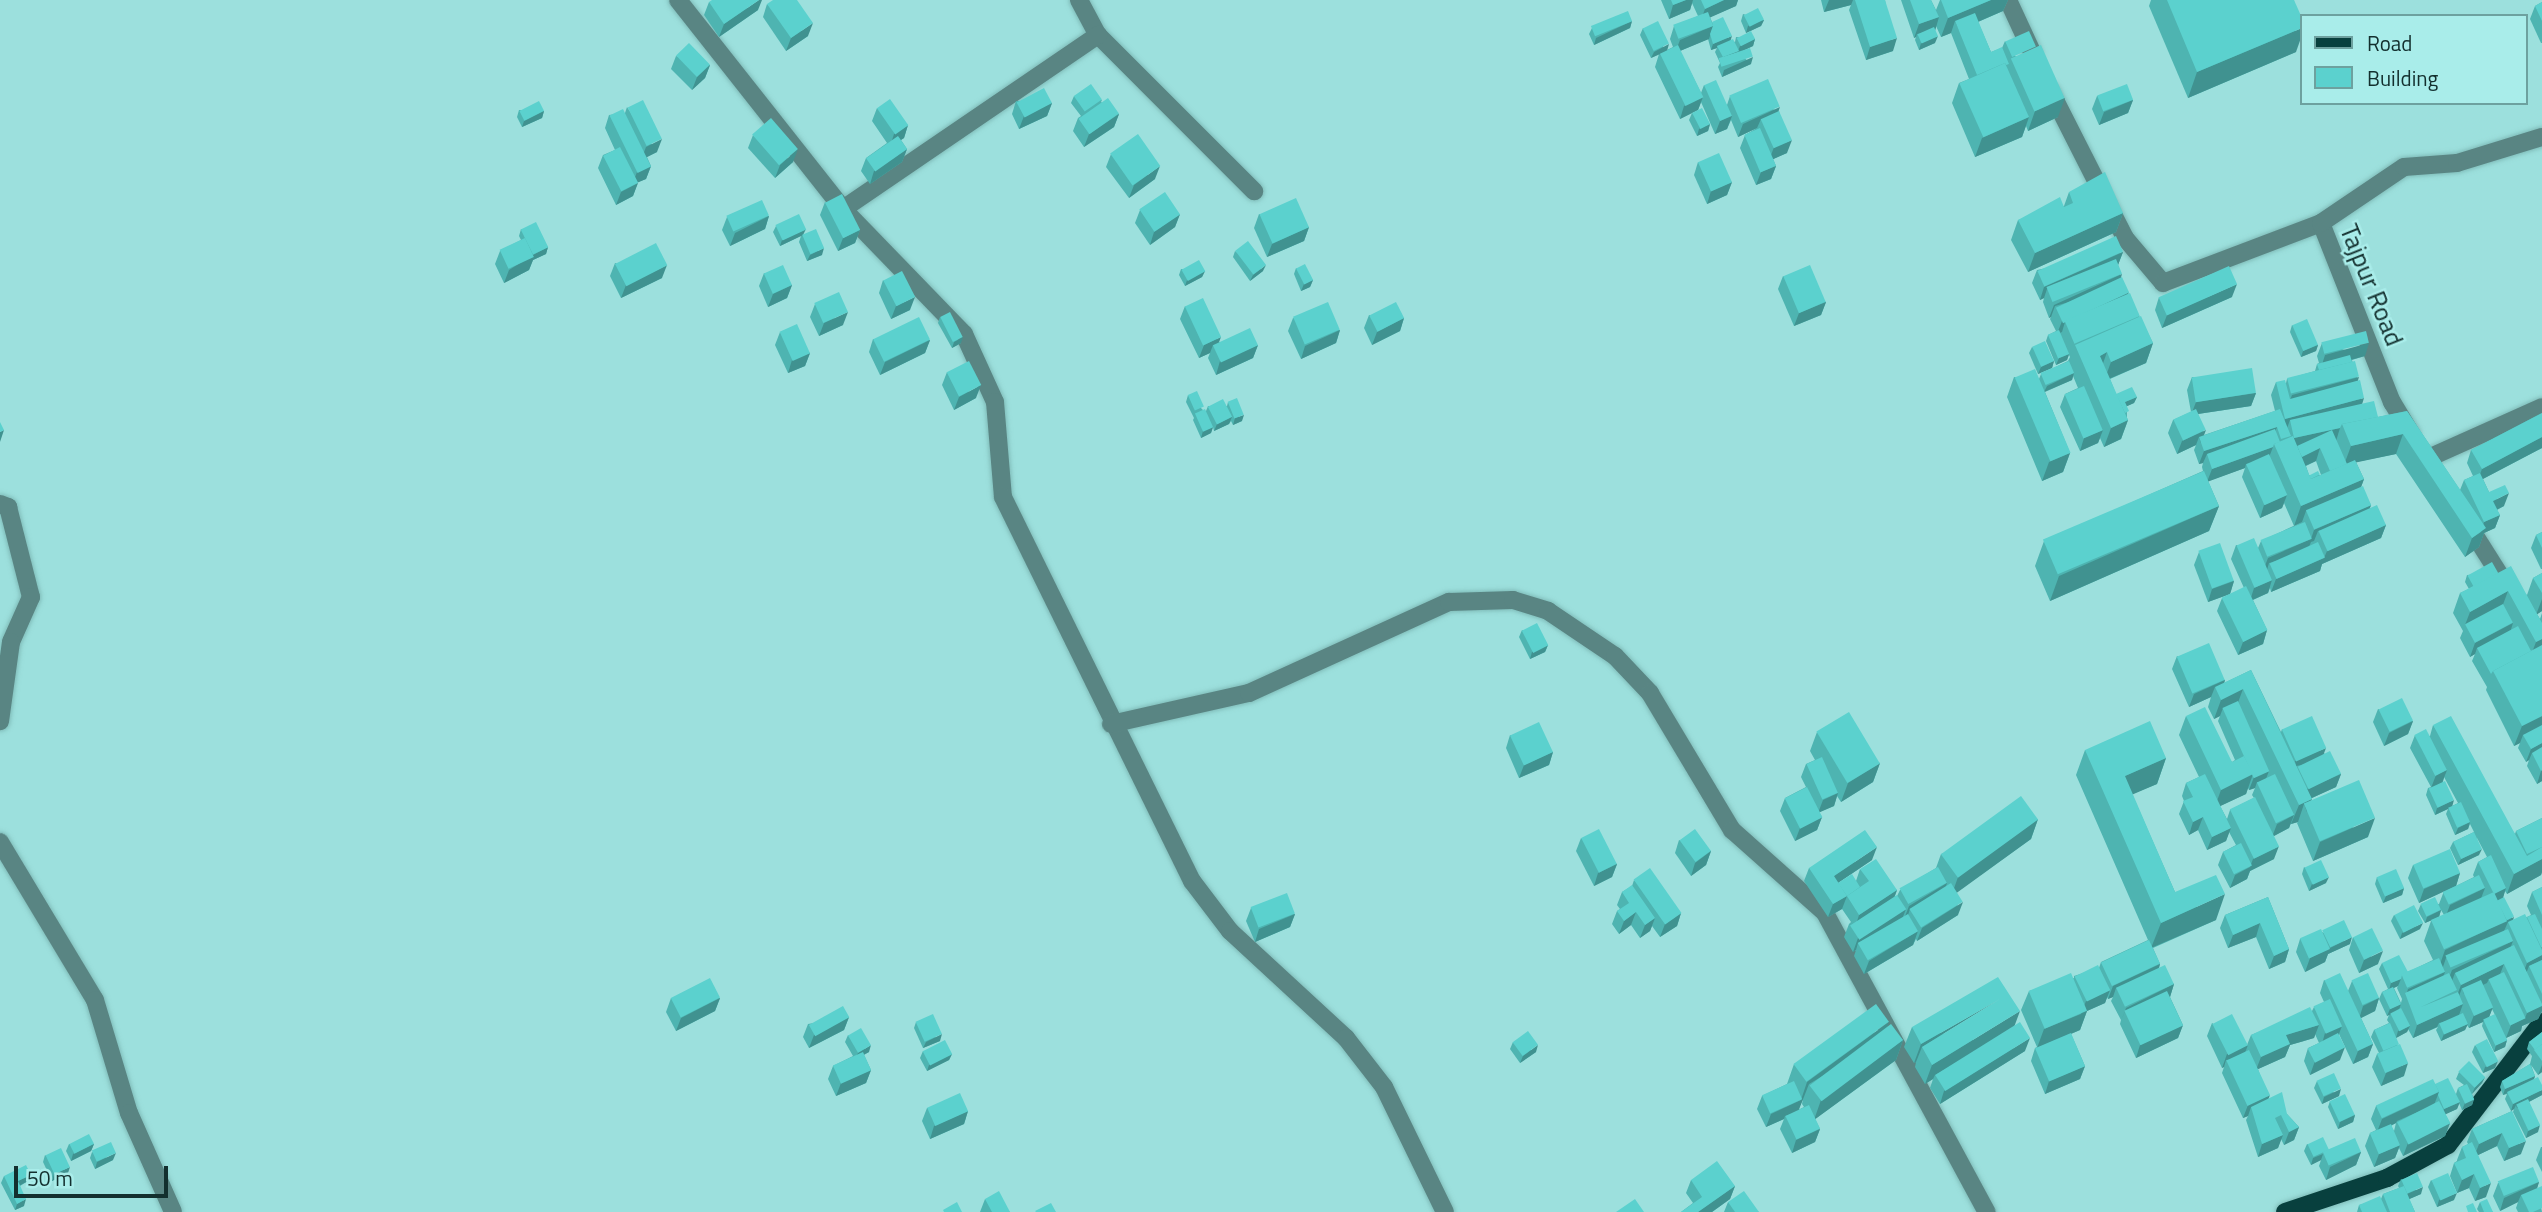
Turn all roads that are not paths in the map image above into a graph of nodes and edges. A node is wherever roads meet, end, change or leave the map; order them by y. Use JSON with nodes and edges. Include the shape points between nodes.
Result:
{"nodes":[{"id":1,"x":678,"y":0,"type":"edge"},
{"id":2,"x":1079,"y":0,"type":"edge"},
{"id":3,"x":2008,"y":0,"type":"edge"},
{"id":4,"x":1098,"y":35,"type":"junction"},
{"id":5,"x":2542,"y":137,"type":"edge"},
{"id":6,"x":1254,"y":191,"type":"dead end"},
{"id":7,"x":843,"y":209,"type":"junction"},
{"id":8,"x":2320,"y":223,"type":"junction"},
{"id":9,"x":2542,"y":407,"type":"edge"},
{"id":10,"x":2426,"y":458,"type":"junction"},
{"id":11,"x":2441,"y":481,"type":"edge"},
{"id":12,"x":0,"y":504,"type":"edge"},
{"id":13,"x":2455,"y":504,"type":"edge"},
{"id":14,"x":2521,"y":608,"type":"edge"},
{"id":15,"x":0,"y":721,"type":"edge"},
{"id":16,"x":1111,"y":724,"type":"junction"},
{"id":17,"x":0,"y":842,"type":"edge"},
{"id":18,"x":2542,"y":1022,"type":"edge"},
{"id":19,"x":173,"y":1212,"type":"edge"},
{"id":20,"x":1445,"y":1212,"type":"edge"},
{"id":21,"x":1987,"y":1212,"type":"edge"},
{"id":22,"x":2285,"y":1212,"type":"edge"}],
"edges":[{"from":1,"to":7,"type":"street"},
{"from":2,"to":4,"type":"street"},
{"from":3,"to":8,"type":"street","name":"Tajpur Road","via":[[2125,239],[2156,280],[2173,281]]},
{"from":4,"to":6,"type":"street"},
{"from":4,"to":7,"type":"street"},
{"from":5,"to":8,"type":"street","via":[[2457,163],[2404,167]]},
{"from":7,"to":16,"type":"street","via":[[953,321],[975,353],[995,402],[1003,497]]},
{"from":8,"to":10,"type":"street","name":"Tajpur Road","via":[[2392,402]]},
{"from":9,"to":10,"type":"street"},
{"from":10,"to":11,"type":"street","name":"Tajpur Road"},
{"from":12,"to":15,"type":"street","via":[[8,507],[31,597],[11,642]]},
{"from":13,"to":14,"type":"street"},
{"from":16,"to":20,"type":"street","via":[[1205,902],[1286,988],[1346,1038],[1384,1087]]},
{"from":16,"to":21,"type":"street","via":[[1249,693],[1450,602],[1513,600],[1548,611],[1615,656],[1650,693],[1732,830],[1825,913]]},
{"from":17,"to":19,"type":"street","via":[[95,1000],[129,1113]]},
{"from":18,"to":22,"type":"main road","via":[[2448,1145],[2387,1178]]}]}
